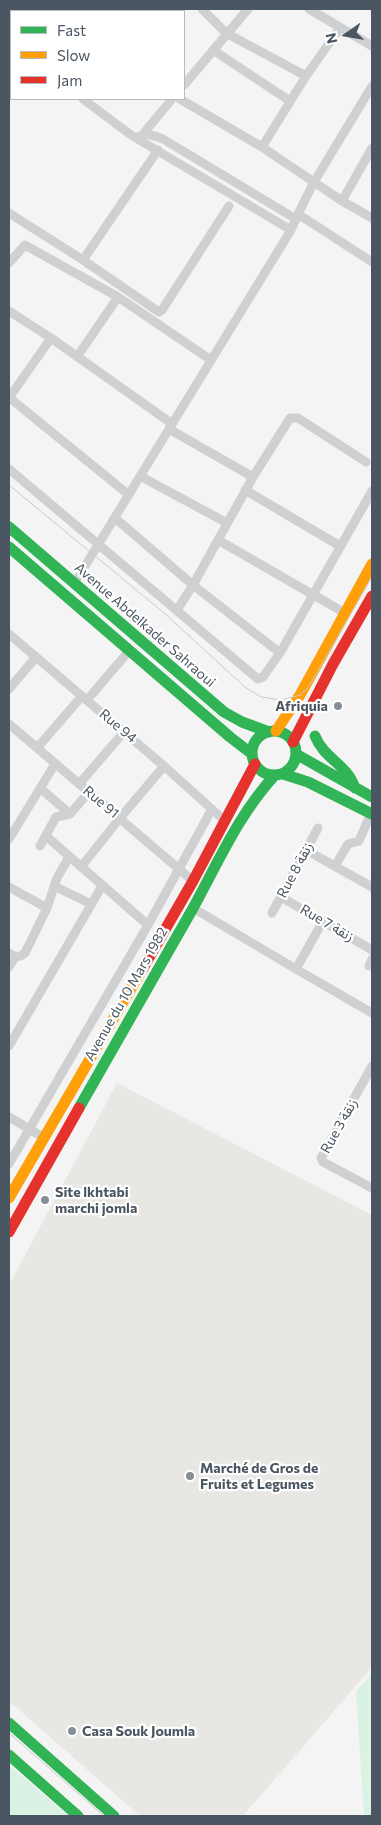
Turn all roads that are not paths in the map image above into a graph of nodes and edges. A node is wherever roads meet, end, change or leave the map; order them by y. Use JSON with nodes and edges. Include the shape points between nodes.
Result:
{"nodes":[{"id":1,"x":202,"y":9,"type":"edge"},
{"id":2,"x":248,"y":9,"type":"edge"},
{"id":3,"x":309,"y":9,"type":"edge"},
{"id":4,"x":340,"y":28,"type":"junction"},
{"id":5,"x":226,"y":33,"type":"junction"},
{"id":6,"x":372,"y":46,"type":"edge"},
{"id":7,"x":213,"y":50,"type":"junction"},
{"id":8,"x":306,"y":76,"type":"junction"},
{"id":9,"x":185,"y":84,"type":"edge"},
{"id":10,"x":372,"y":86,"type":"edge"},
{"id":11,"x":85,"y":100,"type":"edge"},
{"id":12,"x":171,"y":100,"type":"edge"},
{"id":13,"x":182,"y":100,"type":"edge"},
{"id":14,"x":290,"y":101,"type":"junction"},
{"id":15,"x":140,"y":136,"type":"junction"},
{"id":16,"x":262,"y":147,"type":"junction"},
{"id":17,"x":372,"y":148,"type":"edge"},
{"id":18,"x":158,"y":150,"type":"junction"},
{"id":19,"x":314,"y":182,"type":"junction"},
{"id":20,"x":342,"y":201,"type":"junction"},
{"id":21,"x":229,"y":206,"type":"dead end"},
{"id":22,"x":9,"y":213,"type":"edge"},
{"id":23,"x":297,"y":216,"type":"junction"},
{"id":24,"x":372,"y":218,"type":"edge"},
{"id":25,"x":291,"y":230,"type":"junction"},
{"id":26,"x":83,"y":260,"type":"junction"},
{"id":27,"x":372,"y":262,"type":"edge"},
{"id":28,"x":9,"y":263,"type":"edge"},
{"id":29,"x":118,"y":297,"type":"junction"},
{"id":30,"x":9,"y":311,"type":"edge"},
{"id":31,"x":51,"y":338,"type":"junction"},
{"id":32,"x":77,"y":356,"type":"junction"},
{"id":33,"x":211,"y":360,"type":"junction"},
{"id":34,"x":170,"y":426,"type":"junction"},
{"id":35,"x":366,"y":462,"type":"dead end"},
{"id":36,"x":9,"y":469,"type":"edge"},
{"id":37,"x":140,"y":476,"type":"junction"},
{"id":38,"x":253,"y":476,"type":"junction"},
{"id":39,"x":246,"y":490,"type":"junction"},
{"id":40,"x":372,"y":491,"type":"edge"},
{"id":41,"x":128,"y":495,"type":"junction"},
{"id":42,"x":115,"y":518,"type":"junction"},
{"id":43,"x":227,"y":523,"type":"junction"},
{"id":44,"x":9,"y":527,"type":"edge"},
{"id":45,"x":218,"y":540,"type":"junction"},
{"id":46,"x":98,"y":544,"type":"junction"},
{"id":47,"x":340,"y":546,"type":"junction"},
{"id":48,"x":9,"y":548,"type":"edge"},
{"id":49,"x":372,"y":564,"type":"edge"},
{"id":50,"x":74,"y":584,"type":"junction"},
{"id":51,"x":193,"y":585,"type":"junction"},
{"id":52,"x":313,"y":595,"type":"junction"},
{"id":53,"x":372,"y":596,"type":"edge"},
{"id":54,"x":177,"y":610,"type":"junction"},
{"id":55,"x":345,"y":613,"type":"junction"},
{"id":56,"x":9,"y":634,"type":"edge"},
{"id":57,"x":129,"y":651,"type":"junction"},
{"id":58,"x":280,"y":653,"type":"junction"},
{"id":59,"x":36,"y":657,"type":"junction"},
{"id":60,"x":9,"y":689,"type":"edge"},
{"id":61,"x":84,"y":698,"type":"junction"},
{"id":62,"x":9,"y":724,"type":"edge"},
{"id":63,"x":124,"y":732,"type":"junction"},
{"id":64,"x":273,"y":732,"type":"junction"},
{"id":65,"x":315,"y":736,"type":"dead end"},
{"id":66,"x":293,"y":742,"type":"junction"},
{"id":67,"x":37,"y":748,"type":"junction"},
{"id":68,"x":296,"y":754,"type":"junction"},
{"id":69,"x":253,"y":759,"type":"junction"},
{"id":70,"x":55,"y":764,"type":"junction"},
{"id":71,"x":164,"y":766,"type":"junction"},
{"id":72,"x":279,"y":774,"type":"junction"},
{"id":73,"x":79,"y":784,"type":"junction"},
{"id":74,"x":40,"y":788,"type":"junction"},
{"id":75,"x":355,"y":788,"type":"junction"},
{"id":76,"x":89,"y":792,"type":"junction"},
{"id":77,"x":372,"y":797,"type":"edge"},
{"id":78,"x":212,"y":809,"type":"junction"},
{"id":79,"x":371,"y":813,"type":"edge"},
{"id":80,"x":70,"y":814,"type":"junction"},
{"id":81,"x":120,"y":818,"type":"junction"},
{"id":82,"x":225,"y":821,"type":"junction"},
{"id":83,"x":318,"y":828,"type":"dead end"},
{"id":84,"x":46,"y":836,"type":"junction"},
{"id":85,"x":9,"y":839,"type":"edge"},
{"id":86,"x":40,"y":846,"type":"dead end"},
{"id":87,"x":306,"y":850,"type":"junction"},
{"id":88,"x":69,"y":856,"type":"junction"},
{"id":89,"x":335,"y":866,"type":"junction"},
{"id":90,"x":81,"y":868,"type":"junction"},
{"id":91,"x":179,"y":869,"type":"junction"},
{"id":92,"x":193,"y":881,"type":"junction"},
{"id":93,"x":54,"y":886,"type":"junction"},
{"id":94,"x":102,"y":886,"type":"junction"},
{"id":95,"x":372,"y":886,"type":"edge"},
{"id":96,"x":9,"y":887,"type":"edge"},
{"id":97,"x":280,"y":897,"type":"junction"},
{"id":98,"x":91,"y":904,"type":"junction"},
{"id":99,"x":47,"y":908,"type":"junction"},
{"id":100,"x":193,"y":908,"type":"junction"},
{"id":101,"x":272,"y":913,"type":"dead end"},
{"id":102,"x":323,"y":921,"type":"junction"},
{"id":103,"x":148,"y":925,"type":"junction"},
{"id":104,"x":372,"y":950,"type":"edge"},
{"id":105,"x":12,"y":955,"type":"edge"},
{"id":106,"x":9,"y":967,"type":"edge"},
{"id":107,"x":296,"y":969,"type":"junction"},
{"id":108,"x":372,"y":1012,"type":"edge"},
{"id":109,"x":9,"y":1046,"type":"edge"},
{"id":110,"x":372,"y":1066,"type":"edge"},
{"id":111,"x":9,"y":1117,"type":"edge"},
{"id":112,"x":28,"y":1128,"type":"junction"},
{"id":113,"x":43,"y":1137,"type":"junction"},
{"id":114,"x":9,"y":1164,"type":"edge"},
{"id":115,"x":372,"y":1188,"type":"edge"},
{"id":116,"x":9,"y":1198,"type":"edge"},
{"id":117,"x":9,"y":1232,"type":"edge"},
{"id":118,"x":9,"y":1723,"type":"edge"},
{"id":119,"x":9,"y":1755,"type":"edge"},
{"id":120,"x":78,"y":1816,"type":"edge"},
{"id":121,"x":114,"y":1816,"type":"edge"}],
"edges":[{"from":1,"to":5,"type":"street"},
{"from":2,"to":5,"type":"street"},
{"from":3,"to":4,"type":"street"},
{"from":4,"to":6,"type":"street"},
{"from":4,"to":8,"type":"street"},
{"from":5,"to":7,"type":"street"},
{"from":5,"to":8,"type":"street"},
{"from":7,"to":9,"type":"street"},
{"from":7,"to":14,"type":"street"},
{"from":8,"to":14,"type":"street"},
{"from":10,"to":19,"type":"street"},
{"from":11,"to":15,"type":"street"},
{"from":12,"to":15,"type":"street"},
{"from":13,"to":16,"type":"street"},
{"from":14,"to":16,"type":"street"},
{"from":15,"to":18,"type":"street"},
{"from":15,"to":23,"type":"street","via":[[152,135],[163,139]]},
{"from":16,"to":19,"type":"street"},
{"from":17,"to":20,"type":"street"},
{"from":18,"to":25,"type":"street"},
{"from":18,"to":26,"type":"street"},
{"from":19,"to":20,"type":"street"},
{"from":19,"to":23,"type":"street"},
{"from":20,"to":24,"type":"street"},
{"from":21,"to":26,"type":"street","via":[[160,312]]},
{"from":22,"to":26,"type":"street"},
{"from":23,"to":25,"type":"street"},
{"from":23,"to":27,"type":"street"},
{"from":25,"to":33,"type":"street"},
{"from":28,"to":29,"type":"street","via":[[25,245]]},
{"from":29,"to":32,"type":"street"},
{"from":29,"to":33,"type":"street"},
{"from":30,"to":31,"type":"street"},
{"from":31,"to":32,"type":"street"},
{"from":31,"to":41,"type":"street","via":[[11,399]]},
{"from":32,"to":34,"type":"street"},
{"from":33,"to":34,"type":"street"},
{"from":34,"to":37,"type":"street"},
{"from":34,"to":38,"type":"street"},
{"from":35,"to":38,"type":"street","via":[[292,417]]},
{"from":36,"to":46,"type":"street"},
{"from":37,"to":41,"type":"street"},
{"from":37,"to":43,"type":"street"},
{"from":38,"to":39,"type":"street"},
{"from":39,"to":43,"type":"street"},
{"from":39,"to":47,"type":"street"},
{"from":40,"to":47,"type":"street"},
{"from":41,"to":42,"type":"street"},
{"from":42,"to":46,"type":"street"},
{"from":42,"to":51,"type":"street"},
{"from":43,"to":45,"type":"street"},
{"from":44,"to":50,"type":"main road","name":"Avenue Abdelkader Sahraoui"},
{"from":45,"to":51,"type":"street"},
{"from":45,"to":52,"type":"street"},
{"from":46,"to":50,"type":"street"},
{"from":46,"to":54,"type":"street"},
{"from":47,"to":52,"type":"street"},
{"from":48,"to":57,"type":"main road"},
{"from":49,"to":55,"type":"main road"},
{"from":50,"to":64,"type":"main road","name":"Avenue Abdelkader Sahraoui","via":[[224,712]]},
{"from":51,"to":54,"type":"street"},
{"from":51,"to":58,"type":"street"},
{"from":52,"to":55,"type":"street"},
{"from":52,"to":58,"type":"street"},
{"from":53,"to":66,"type":"main road"},
{"from":54,"to":58,"type":"street","via":[[258,679],[263,677]]},
{"from":55,"to":64,"type":"main road","via":[[300,695]]},
{"from":56,"to":59,"type":"street","name":"Rue 94"},
{"from":57,"to":61,"type":"street"},
{"from":57,"to":69,"type":"main road"},
{"from":59,"to":60,"type":"street"},
{"from":59,"to":61,"type":"street","name":"Rue 94"},
{"from":61,"to":63,"type":"street","name":"Rue 94"},
{"from":61,"to":67,"type":"street"},
{"from":62,"to":67,"type":"street","name":"Rue 91"},
{"from":63,"to":71,"type":"street","name":"Rue 94"},
{"from":63,"to":73,"type":"street"},
{"from":64,"to":66,"type":"main road"},
{"from":64,"to":69,"type":"main road","via":[[257,739],[253,746]]},
{"from":65,"to":75,"type":"main road","via":[[323,753],[349,774]]},
{"from":66,"to":68,"type":"main road"},
{"from":67,"to":70,"type":"street","name":"Rue 91"},
{"from":68,"to":72,"type":"main road","via":[[292,766]]},
{"from":68,"to":75,"type":"main road"},
{"from":69,"to":72,"type":"main road","via":[[263,773]]},
{"from":69,"to":82,"type":"main road","name":"Avenue du 10 Mars 1982"},
{"from":70,"to":73,"type":"street","name":"Rue 91"},
{"from":70,"to":74,"type":"street"},
{"from":71,"to":78,"type":"street","name":"Rue 94"},
{"from":71,"to":81,"type":"street"},
{"from":72,"to":79,"type":"main road","via":[[308,782]]},
{"from":72,"to":100,"type":"main road","name":"Avenue du 10 Mars 1982","via":[[255,796],[243,814]]},
{"from":73,"to":76,"type":"street","name":"Rue 91"},
{"from":74,"to":80,"type":"street"},
{"from":74,"to":85,"type":"street"},
{"from":75,"to":77,"type":"main road"},
{"from":76,"to":80,"type":"street"},
{"from":76,"to":81,"type":"street","name":"Rue 91"},
{"from":78,"to":82,"type":"street","name":"Rue 94"},
{"from":78,"to":91,"type":"street"},
{"from":79,"to":89,"type":"street","via":[[359,841],[348,844]]},
{"from":80,"to":84,"type":"street","via":[[56,817]]},
{"from":81,"to":90,"type":"street"},
{"from":81,"to":91,"type":"street","name":"Rue 91"},
{"from":82,"to":92,"type":"main road","name":"Avenue du 10 Mars 1982"},
{"from":83,"to":87,"type":"street","name":"Rue 8 زنقة"},
{"from":84,"to":86,"type":"street"},
{"from":84,"to":88,"type":"street"},
{"from":87,"to":89,"type":"street"},
{"from":87,"to":97,"type":"street","name":"Rue 8 زنقة"},
{"from":88,"to":90,"type":"street"},
{"from":88,"to":93,"type":"street"},
{"from":89,"to":95,"type":"street"},
{"from":90,"to":94,"type":"street"},
{"from":91,"to":92,"type":"street","name":"Rue 91"},
{"from":91,"to":103,"type":"street"},
{"from":92,"to":113,"type":"main road","name":"Avenue du 10 Mars 1982"},
{"from":93,"to":98,"type":"street"},
{"from":93,"to":99,"type":"street"},
{"from":94,"to":98,"type":"street"},
{"from":94,"to":103,"type":"street"},
{"from":96,"to":99,"type":"street"},
{"from":97,"to":101,"type":"street","name":"Rue 8 زنقة"},
{"from":97,"to":102,"type":"street","name":"Rue 7 زنقة"},
{"from":98,"to":109,"type":"street"},
{"from":99,"to":105,"type":"street","via":[[25,953]]},
{"from":100,"to":107,"type":"street"},
{"from":100,"to":117,"type":"main road","name":"Avenue du 10 Mars 1982"},
{"from":102,"to":104,"type":"street","name":"Rue 7 زنقة"},
{"from":102,"to":107,"type":"street"},
{"from":103,"to":112,"type":"street"},
{"from":105,"to":106,"type":"street"},
{"from":107,"to":108,"type":"street"},
{"from":110,"to":115,"type":"street","name":"Rue 3 زنقة","via":[[321,1160]]},
{"from":111,"to":112,"type":"street"},
{"from":112,"to":113,"type":"street"},
{"from":112,"to":114,"type":"street"},
{"from":113,"to":116,"type":"main road","name":"Avenue du 10 Mars 1982"},
{"from":118,"to":121,"type":"main road"},
{"from":119,"to":120,"type":"main road"}]}
